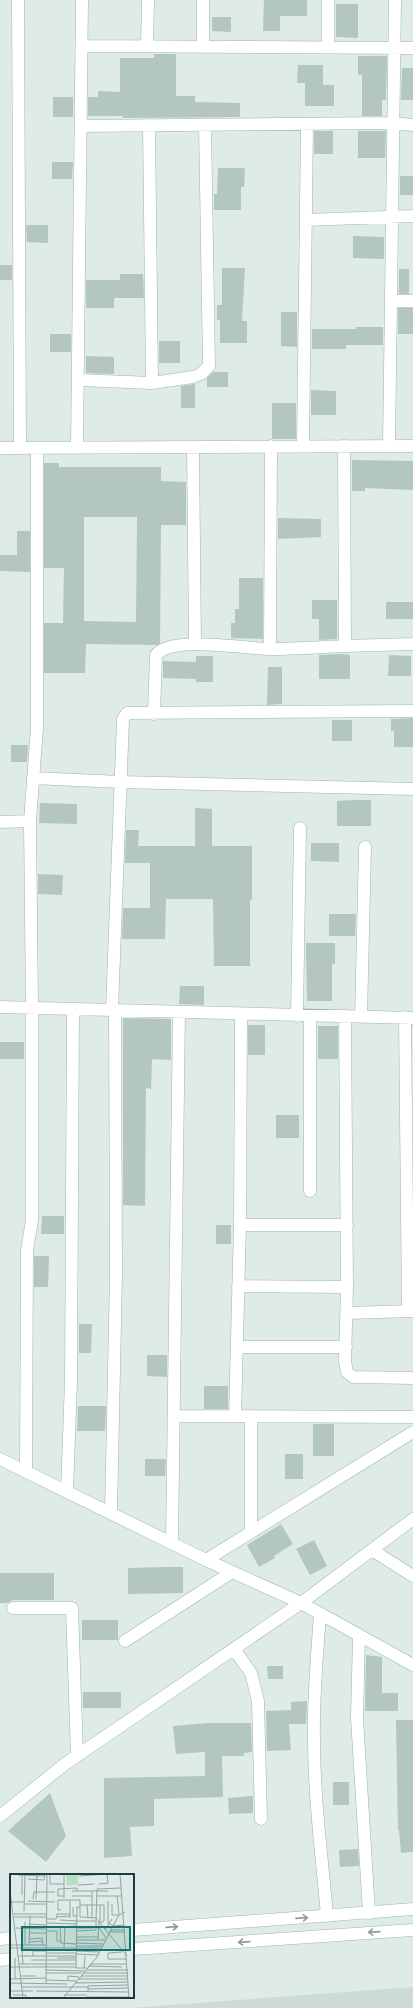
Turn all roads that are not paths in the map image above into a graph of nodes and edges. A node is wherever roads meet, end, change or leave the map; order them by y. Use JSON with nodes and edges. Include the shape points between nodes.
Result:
{"nodes":[{"id":1,"x":18,"y":0,"type":"edge"},
{"id":2,"x":82,"y":0,"type":"edge"},
{"id":3,"x":148,"y":0,"type":"edge"},
{"id":4,"x":203,"y":0,"type":"edge"},
{"id":5,"x":328,"y":0,"type":"edge"},
{"id":6,"x":395,"y":0,"type":"edge"},
{"id":7,"x":82,"y":46,"type":"junction"},
{"id":8,"x":147,"y":46,"type":"junction"},
{"id":9,"x":202,"y":46,"type":"junction"},
{"id":10,"x":328,"y":47,"type":"junction"},
{"id":11,"x":394,"y":47,"type":"junction"},
{"id":12,"x":413,"y":48,"type":"edge"},
{"id":13,"x":393,"y":123,"type":"junction"},
{"id":14,"x":307,"y":124,"type":"junction"},
{"id":15,"x":149,"y":125,"type":"junction"},
{"id":16,"x":205,"y":125,"type":"junction"},
{"id":17,"x":413,"y":125,"type":"edge"},
{"id":18,"x":81,"y":126,"type":"junction"},
{"id":19,"x":392,"y":216,"type":"junction"},
{"id":20,"x":413,"y":216,"type":"edge"},
{"id":21,"x":306,"y":220,"type":"junction"},
{"id":22,"x":391,"y":301,"type":"junction"},
{"id":23,"x":413,"y":301,"type":"edge"},
{"id":24,"x":78,"y":380,"type":"junction"},
{"id":25,"x":152,"y":382,"type":"junction"},
{"id":26,"x":271,"y":446,"type":"junction"},
{"id":27,"x":303,"y":446,"type":"junction"},
{"id":28,"x":344,"y":446,"type":"junction"},
{"id":29,"x":389,"y":446,"type":"junction"},
{"id":30,"x":413,"y":446,"type":"edge"},
{"id":31,"x":77,"y":447,"type":"junction"},
{"id":32,"x":193,"y":447,"type":"junction"},
{"id":33,"x":0,"y":448,"type":"edge"},
{"id":34,"x":20,"y":448,"type":"junction"},
{"id":35,"x":36,"y":448,"type":"junction"},
{"id":36,"x":195,"y":644,"type":"junction"},
{"id":37,"x":413,"y":644,"type":"edge"},
{"id":38,"x":345,"y":646,"type":"junction"},
{"id":39,"x":270,"y":649,"type":"junction"},
{"id":40,"x":413,"y":711,"type":"edge"},
{"id":41,"x":154,"y":714,"type":"junction"},
{"id":42,"x":33,"y":778,"type":"junction"},
{"id":43,"x":120,"y":782,"type":"junction"},
{"id":44,"x":413,"y":789,"type":"edge"},
{"id":45,"x":30,"y":820,"type":"junction"},
{"id":46,"x":0,"y":822,"type":"edge"},
{"id":47,"x":300,"y":828,"type":"dead end"},
{"id":48,"x":366,"y":847,"type":"dead end"},
{"id":49,"x":0,"y":1007,"type":"edge"},
{"id":50,"x":32,"y":1008,"type":"junction"},
{"id":51,"x":73,"y":1009,"type":"junction"},
{"id":52,"x":114,"y":1010,"type":"junction"},
{"id":53,"x":179,"y":1012,"type":"junction"},
{"id":54,"x":241,"y":1014,"type":"junction"},
{"id":55,"x":297,"y":1016,"type":"junction"},
{"id":56,"x":310,"y":1016,"type":"junction"},
{"id":57,"x":345,"y":1016,"type":"junction"},
{"id":58,"x":361,"y":1017,"type":"junction"},
{"id":59,"x":409,"y":1018,"type":"edge"},
{"id":60,"x":310,"y":1191,"type":"dead end"},
{"id":61,"x":240,"y":1225,"type":"junction"},
{"id":62,"x":347,"y":1225,"type":"junction"},
{"id":63,"x":410,"y":1250,"type":"edge"},
{"id":64,"x":238,"y":1286,"type":"junction"},
{"id":65,"x":347,"y":1287,"type":"junction"},
{"id":66,"x":411,"y":1311,"type":"edge"},
{"id":67,"x":347,"y":1313,"type":"junction"},
{"id":68,"x":237,"y":1348,"type":"junction"},
{"id":69,"x":346,"y":1348,"type":"junction"},
{"id":70,"x":413,"y":1378,"type":"edge"},
{"id":71,"x":174,"y":1416,"type":"junction"},
{"id":72,"x":235,"y":1416,"type":"junction"},
{"id":73,"x":251,"y":1416,"type":"junction"},
{"id":74,"x":413,"y":1417,"type":"edge"},
{"id":75,"x":413,"y":1432,"type":"edge"},
{"id":76,"x":0,"y":1459,"type":"edge"},
{"id":77,"x":26,"y":1471,"type":"junction"},
{"id":78,"x":67,"y":1492,"type":"junction"},
{"id":79,"x":111,"y":1513,"type":"junction"},
{"id":80,"x":413,"y":1519,"type":"edge"},
{"id":81,"x":251,"y":1532,"type":"junction"},
{"id":82,"x":172,"y":1543,"type":"junction"},
{"id":83,"x":372,"y":1550,"type":"junction"},
{"id":84,"x":206,"y":1560,"type":"junction"},
{"id":85,"x":232,"y":1572,"type":"junction"},
{"id":86,"x":413,"y":1576,"type":"edge"},
{"id":87,"x":301,"y":1603,"type":"junction"},
{"id":88,"x":13,"y":1608,"type":"dead end"},
{"id":89,"x":320,"y":1615,"type":"junction"},
{"id":90,"x":359,"y":1636,"type":"junction"},
{"id":91,"x":125,"y":1641,"type":"dead end"},
{"id":92,"x":234,"y":1649,"type":"junction"},
{"id":93,"x":413,"y":1665,"type":"edge"},
{"id":94,"x":77,"y":1756,"type":"junction"},
{"id":95,"x":0,"y":1816,"type":"edge"},
{"id":96,"x":261,"y":1819,"type":"dead end"},
{"id":97,"x":413,"y":1909,"type":"edge"},
{"id":98,"x":369,"y":1913,"type":"junction"},
{"id":99,"x":327,"y":1916,"type":"junction"},
{"id":100,"x":134,"y":1930,"type":"edge"},
{"id":101,"x":413,"y":1930,"type":"edge"},
{"id":102,"x":10,"y":1938,"type":"edge"},
{"id":103,"x":0,"y":1939,"type":"edge"},
{"id":104,"x":134,"y":1949,"type":"edge"},
{"id":105,"x":10,"y":1959,"type":"edge"},
{"id":106,"x":0,"y":1960,"type":"edge"}],
"edges":[{"from":1,"to":34,"type":"street"},
{"from":2,"to":7,"type":"street"},
{"from":3,"to":8,"type":"street"},
{"from":4,"to":9,"type":"street"},
{"from":5,"to":10,"type":"street"},
{"from":6,"to":11,"type":"street"},
{"from":7,"to":8,"type":"street"},
{"from":7,"to":18,"type":"street"},
{"from":8,"to":9,"type":"street"},
{"from":9,"to":10,"type":"street"},
{"from":10,"to":11,"type":"street"},
{"from":11,"to":12,"type":"street"},
{"from":11,"to":13,"type":"street"},
{"from":13,"to":14,"type":"street"},
{"from":13,"to":17,"type":"street"},
{"from":13,"to":19,"type":"street"},
{"from":14,"to":16,"type":"street"},
{"from":14,"to":21,"type":"street"},
{"from":15,"to":16,"type":"street"},
{"from":15,"to":18,"type":"street"},
{"from":15,"to":25,"type":"street"},
{"from":16,"to":25,"type":"street","via":[[209,366],[201,374],[193,377]]},
{"from":18,"to":24,"type":"street"},
{"from":19,"to":20,"type":"street"},
{"from":19,"to":21,"type":"street"},
{"from":19,"to":22,"type":"street"},
{"from":21,"to":27,"type":"street"},
{"from":22,"to":23,"type":"street"},
{"from":22,"to":29,"type":"street"},
{"from":24,"to":25,"type":"street"},
{"from":24,"to":31,"type":"street"},
{"from":26,"to":27,"type":"street"},
{"from":26,"to":32,"type":"street"},
{"from":26,"to":39,"type":"street"},
{"from":27,"to":28,"type":"street"},
{"from":28,"to":29,"type":"street"},
{"from":28,"to":38,"type":"street"},
{"from":29,"to":30,"type":"street"},
{"from":31,"to":32,"type":"street"},
{"from":31,"to":35,"type":"street"},
{"from":32,"to":36,"type":"street"},
{"from":33,"to":34,"type":"street"},
{"from":34,"to":35,"type":"street"},
{"from":35,"to":42,"type":"street","via":[[37,728]]},
{"from":36,"to":39,"type":"street"},
{"from":36,"to":41,"type":"street","via":[[164,648],[156,655]]},
{"from":37,"to":38,"type":"street"},
{"from":38,"to":39,"type":"street"},
{"from":40,"to":41,"type":"street"},
{"from":41,"to":43,"type":"street","via":[[127,714],[123,719]]},
{"from":42,"to":43,"type":"street"},
{"from":42,"to":45,"type":"street"},
{"from":43,"to":44,"type":"street"},
{"from":43,"to":52,"type":"street"},
{"from":45,"to":46,"type":"street"},
{"from":45,"to":50,"type":"street"},
{"from":47,"to":55,"type":"street"},
{"from":48,"to":58,"type":"street"},
{"from":49,"to":50,"type":"street"},
{"from":50,"to":51,"type":"street"},
{"from":50,"to":77,"type":"street","via":[[32,1220],[27,1250]]},
{"from":51,"to":52,"type":"street"},
{"from":51,"to":78,"type":"street","via":[[72,1381]]},
{"from":52,"to":53,"type":"street"},
{"from":52,"to":79,"type":"street","via":[[116,1274]]},
{"from":53,"to":54,"type":"street"},
{"from":53,"to":71,"type":"street"},
{"from":54,"to":55,"type":"street"},
{"from":54,"to":61,"type":"street"},
{"from":55,"to":56,"type":"street"},
{"from":56,"to":57,"type":"street"},
{"from":56,"to":60,"type":"street"},
{"from":57,"to":58,"type":"street"},
{"from":57,"to":62,"type":"street"},
{"from":58,"to":59,"type":"street"},
{"from":59,"to":63,"type":"street"},
{"from":61,"to":62,"type":"street"},
{"from":61,"to":64,"type":"street"},
{"from":62,"to":65,"type":"street"},
{"from":63,"to":66,"type":"street"},
{"from":64,"to":65,"type":"street"},
{"from":64,"to":68,"type":"street"},
{"from":65,"to":67,"type":"street"},
{"from":66,"to":67,"type":"street"},
{"from":67,"to":69,"type":"street"},
{"from":68,"to":69,"type":"street"},
{"from":68,"to":72,"type":"street"},
{"from":69,"to":70,"type":"street","via":[[345,1362],[348,1372],[353,1377]]},
{"from":71,"to":72,"type":"street"},
{"from":71,"to":82,"type":"street"},
{"from":72,"to":73,"type":"street"},
{"from":73,"to":74,"type":"street"},
{"from":73,"to":81,"type":"street"},
{"from":75,"to":81,"type":"street"},
{"from":76,"to":77,"type":"street"},
{"from":77,"to":78,"type":"street"},
{"from":78,"to":79,"type":"street"},
{"from":79,"to":82,"type":"street"},
{"from":80,"to":83,"type":"street"},
{"from":81,"to":84,"type":"street"},
{"from":82,"to":84,"type":"street"},
{"from":83,"to":86,"type":"street"},
{"from":83,"to":87,"type":"street"},
{"from":84,"to":85,"type":"street"},
{"from":85,"to":87,"type":"street"},
{"from":85,"to":91,"type":"street"},
{"from":87,"to":89,"type":"street"},
{"from":87,"to":92,"type":"street"},
{"from":88,"to":94,"type":"street","via":[[72,1608]]},
{"from":89,"to":90,"type":"street"},
{"from":89,"to":99,"type":"street","via":[[314,1740]]},
{"from":90,"to":93,"type":"street"},
{"from":90,"to":98,"type":"street","via":[[357,1718]]},
{"from":92,"to":94,"type":"street"},
{"from":92,"to":96,"type":"street","via":[[251,1673],[256,1690]]},
{"from":94,"to":95,"type":"street"},
{"from":97,"to":98,"type":"street"},
{"from":98,"to":99,"type":"street"},
{"from":100,"to":99,"type":"street","one_way":true},
{"from":101,"to":104,"type":"street","one_way":true},
{"from":102,"to":103,"type":"street"},
{"from":105,"to":106,"type":"street"}]}
